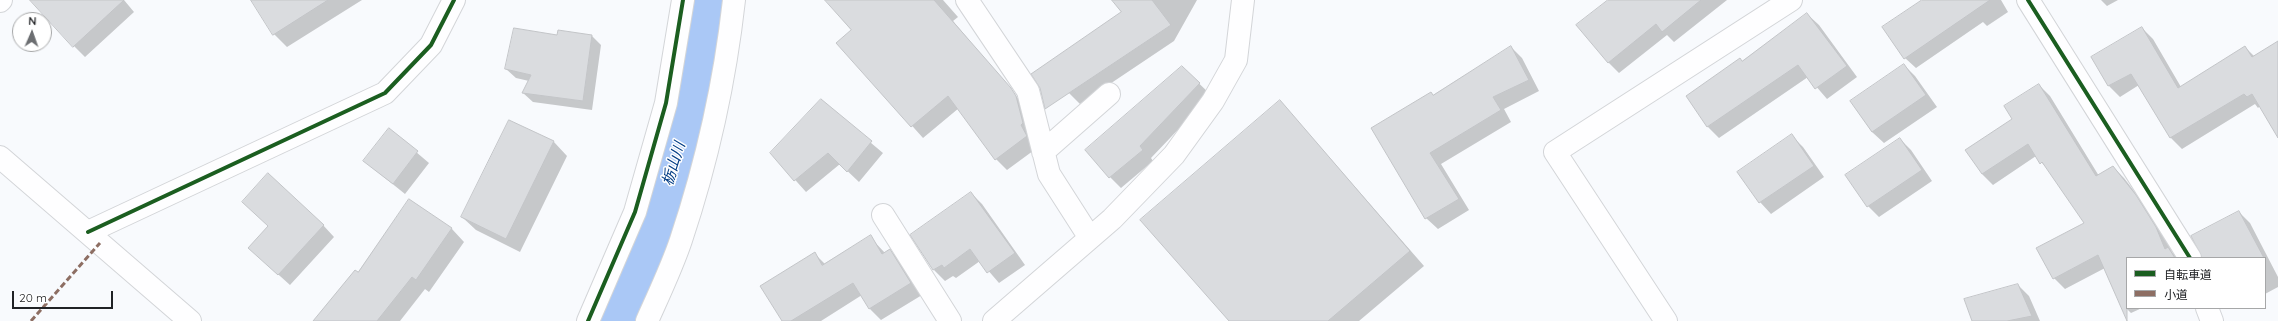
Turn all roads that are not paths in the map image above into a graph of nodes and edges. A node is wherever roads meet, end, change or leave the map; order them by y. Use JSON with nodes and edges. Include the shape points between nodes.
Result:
{"nodes":[{"id":1,"x":454,"y":0,"type":"edge"},
{"id":2,"x":683,"y":0,"type":"edge"},
{"id":3,"x":734,"y":0,"type":"edge"},
{"id":4,"x":967,"y":0,"type":"edge"},
{"id":5,"x":1243,"y":0,"type":"edge"},
{"id":6,"x":1791,"y":0,"type":"edge"},
{"id":7,"x":2028,"y":0,"type":"edge"},
{"id":8,"x":1109,"y":94,"type":"dead end"},
{"id":9,"x":1043,"y":152,"type":"junction"},
{"id":10,"x":0,"y":157,"type":"edge"},
{"id":11,"x":883,"y":214,"type":"dead end"},
{"id":12,"x":88,"y":232,"type":"junction"},
{"id":13,"x":1090,"y":238,"type":"junction"},
{"id":14,"x":2189,"y":257,"type":"edge"},
{"id":15,"x":2207,"y":309,"type":"edge"},
{"id":16,"x":190,"y":321,"type":"edge"},
{"id":17,"x":588,"y":321,"type":"edge"},
{"id":18,"x":647,"y":321,"type":"edge"},
{"id":19,"x":950,"y":321,"type":"edge"},
{"id":20,"x":994,"y":321,"type":"edge"},
{"id":21,"x":1666,"y":321,"type":"edge"},
{"id":22,"x":2212,"y":321,"type":"edge"}],
"edges":[{"from":1,"to":12,"type":"street","via":[[431,45],[385,94]]},
{"from":2,"to":17,"type":"street","via":[[666,103],[635,212]]},
{"from":3,"to":18,"type":"street","via":[[728,51],[710,140],[681,240]]},
{"from":4,"to":9,"type":"street","via":[[1028,91]]},
{"from":5,"to":13,"type":"street","via":[[1236,60],[1214,101],[1174,155]]},
{"from":6,"to":21,"type":"street","via":[[1554,152]]},
{"from":7,"to":14,"type":"street"},
{"from":8,"to":9,"type":"street"},
{"from":9,"to":13,"type":"street","via":[[1049,174]]},
{"from":10,"to":12,"type":"street"},
{"from":11,"to":19,"type":"street"},
{"from":12,"to":16,"type":"street"},
{"from":13,"to":20,"type":"street"},
{"from":15,"to":22,"type":"street"}]}
